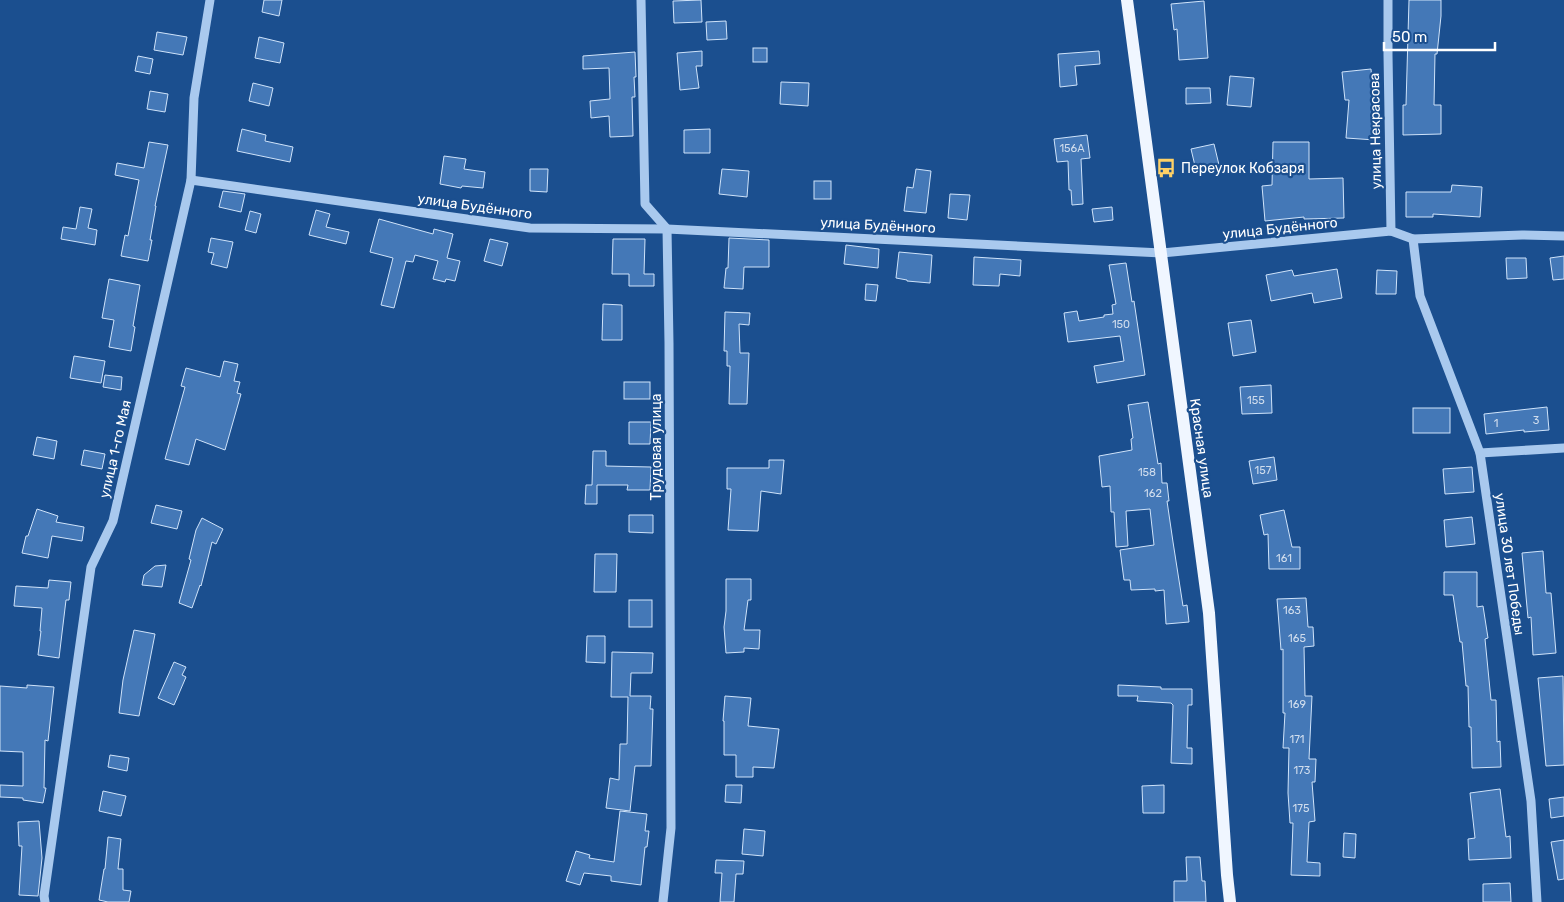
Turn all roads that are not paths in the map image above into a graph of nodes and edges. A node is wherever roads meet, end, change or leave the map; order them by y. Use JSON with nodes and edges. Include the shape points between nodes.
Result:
{"nodes":[{"id":1,"x":210,"y":0,"type":"edge"},
{"id":2,"x":641,"y":0,"type":"edge"},
{"id":3,"x":1127,"y":0,"type":"edge"},
{"id":4,"x":1388,"y":0,"type":"edge"},
{"id":5,"x":191,"y":180,"type":"junction"},
{"id":6,"x":667,"y":229,"type":"junction"},
{"id":7,"x":1391,"y":231,"type":"junction"},
{"id":8,"x":1564,"y":236,"type":"edge"},
{"id":9,"x":1413,"y":239,"type":"junction"},
{"id":10,"x":1162,"y":253,"type":"junction"},
{"id":11,"x":1564,"y":448,"type":"edge"},
{"id":12,"x":1480,"y":452,"type":"junction"},
{"id":13,"x":44,"y":902,"type":"edge"},
{"id":14,"x":663,"y":902,"type":"edge"},
{"id":15,"x":1230,"y":902,"type":"edge"},
{"id":16,"x":1537,"y":902,"type":"edge"}],
"edges":[{"from":1,"to":5,"type":"street","name":"улица 1-го Мая","via":[[194,98]]},
{"from":2,"to":6,"type":"street","via":[[645,204]]},
{"from":3,"to":10,"type":"main road","name":"Красная улица"},
{"from":4,"to":7,"type":"street","name":"улица Некрасова"},
{"from":5,"to":6,"type":"street","name":"улица Будённого","via":[[530,228]]},
{"from":5,"to":13,"type":"street","name":"улица 1-го Мая","via":[[113,521],[91,568]]},
{"from":6,"to":10,"type":"street","name":"улица Будённого"},
{"from":6,"to":14,"type":"street","name":"Трудовая улица","via":[[671,828]]},
{"from":7,"to":9,"type":"street","name":"улица Будённого"},
{"from":7,"to":10,"type":"street","name":"улица Будённого"},
{"from":8,"to":9,"type":"street","name":"улица Будённого"},
{"from":9,"to":12,"type":"street","name":"улица 30 лет Победы","via":[[1420,296]]},
{"from":10,"to":15,"type":"main road","name":"Красная улица","via":[[1209,613]]},
{"from":11,"to":12,"type":"street"},
{"from":12,"to":16,"type":"street","name":"улица 30 лет Победы","via":[[1531,800]]}]}
